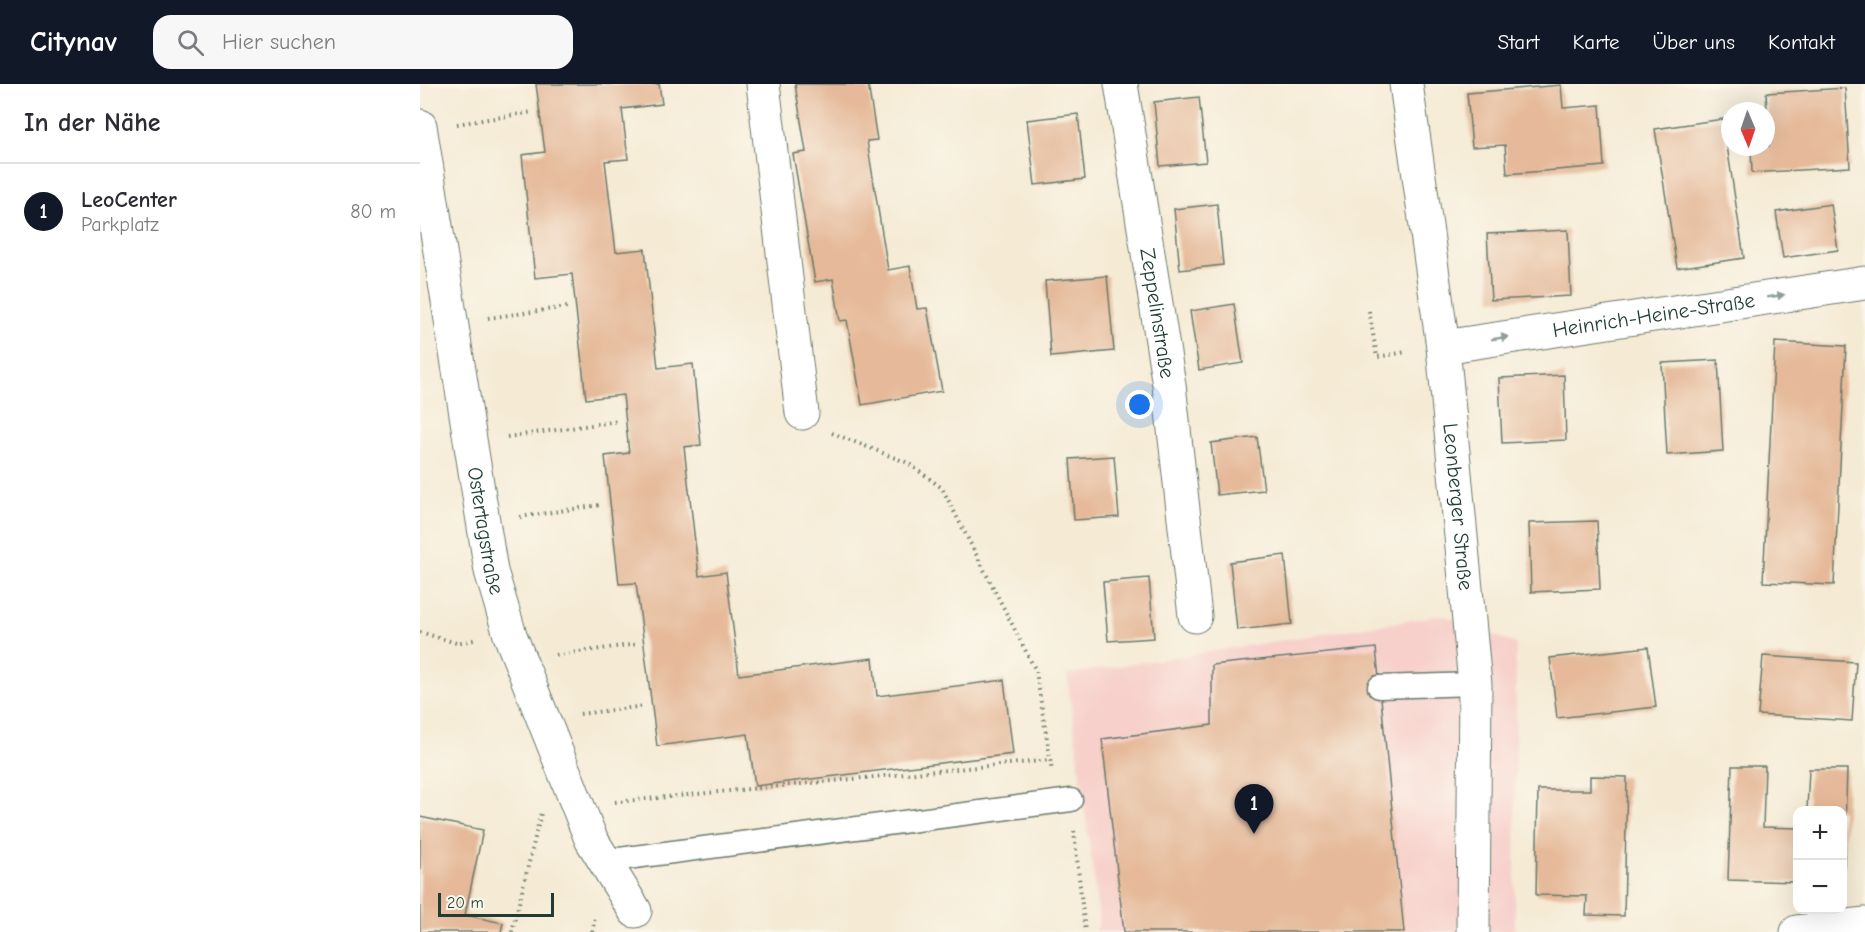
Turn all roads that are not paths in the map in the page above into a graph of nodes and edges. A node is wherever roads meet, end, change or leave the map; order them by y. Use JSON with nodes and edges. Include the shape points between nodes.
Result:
{"nodes":[{"id":1,"x":764,"y":84,"type":"edge"},
{"id":2,"x":1121,"y":84,"type":"edge"},
{"id":3,"x":1406,"y":84,"type":"edge"},
{"id":4,"x":420,"y":127,"type":"edge"},
{"id":5,"x":1865,"y":283,"type":"edge"},
{"id":6,"x":1443,"y":347,"type":"junction"},
{"id":7,"x":802,"y":413,"type":"road end"},
{"id":8,"x":1195,"y":616,"type":"dead end"},
{"id":9,"x":1475,"y":684,"type":"junction"},
{"id":10,"x":1379,"y":687,"type":"dead end"},
{"id":11,"x":1071,"y":800,"type":"road end"},
{"id":12,"x":604,"y":861,"type":"junction"},
{"id":13,"x":635,"y":910,"type":"dead end"},
{"id":14,"x":1865,"y":924,"type":"edge"},
{"id":15,"x":1473,"y":932,"type":"edge"},
{"id":16,"x":1797,"y":932,"type":"edge"}],
"edges":[{"from":1,"to":7,"type":"street"},
{"from":2,"to":8,"type":"street","name":"Zeppelinstraße","via":[[1169,385]]},
{"from":3,"to":6,"type":"street","name":"Leonberger Straße"},
{"from":4,"to":12,"type":"street","name":"Ostertagstraße","via":[[491,571],[515,648],[577,806]]},
{"from":6,"to":5,"type":"street","name":"Heinrich-Heine-Straße","one_way":true},
{"from":6,"to":9,"type":"street","name":"Leonberger Straße"},
{"from":9,"to":10,"type":"lane"},
{"from":9,"to":15,"type":"street","name":"Leonberger Straße"},
{"from":11,"to":12,"type":"lane"},
{"from":12,"to":13,"type":"street","name":"Ostertagstraße"},
{"from":14,"to":16,"type":"street"}]}
